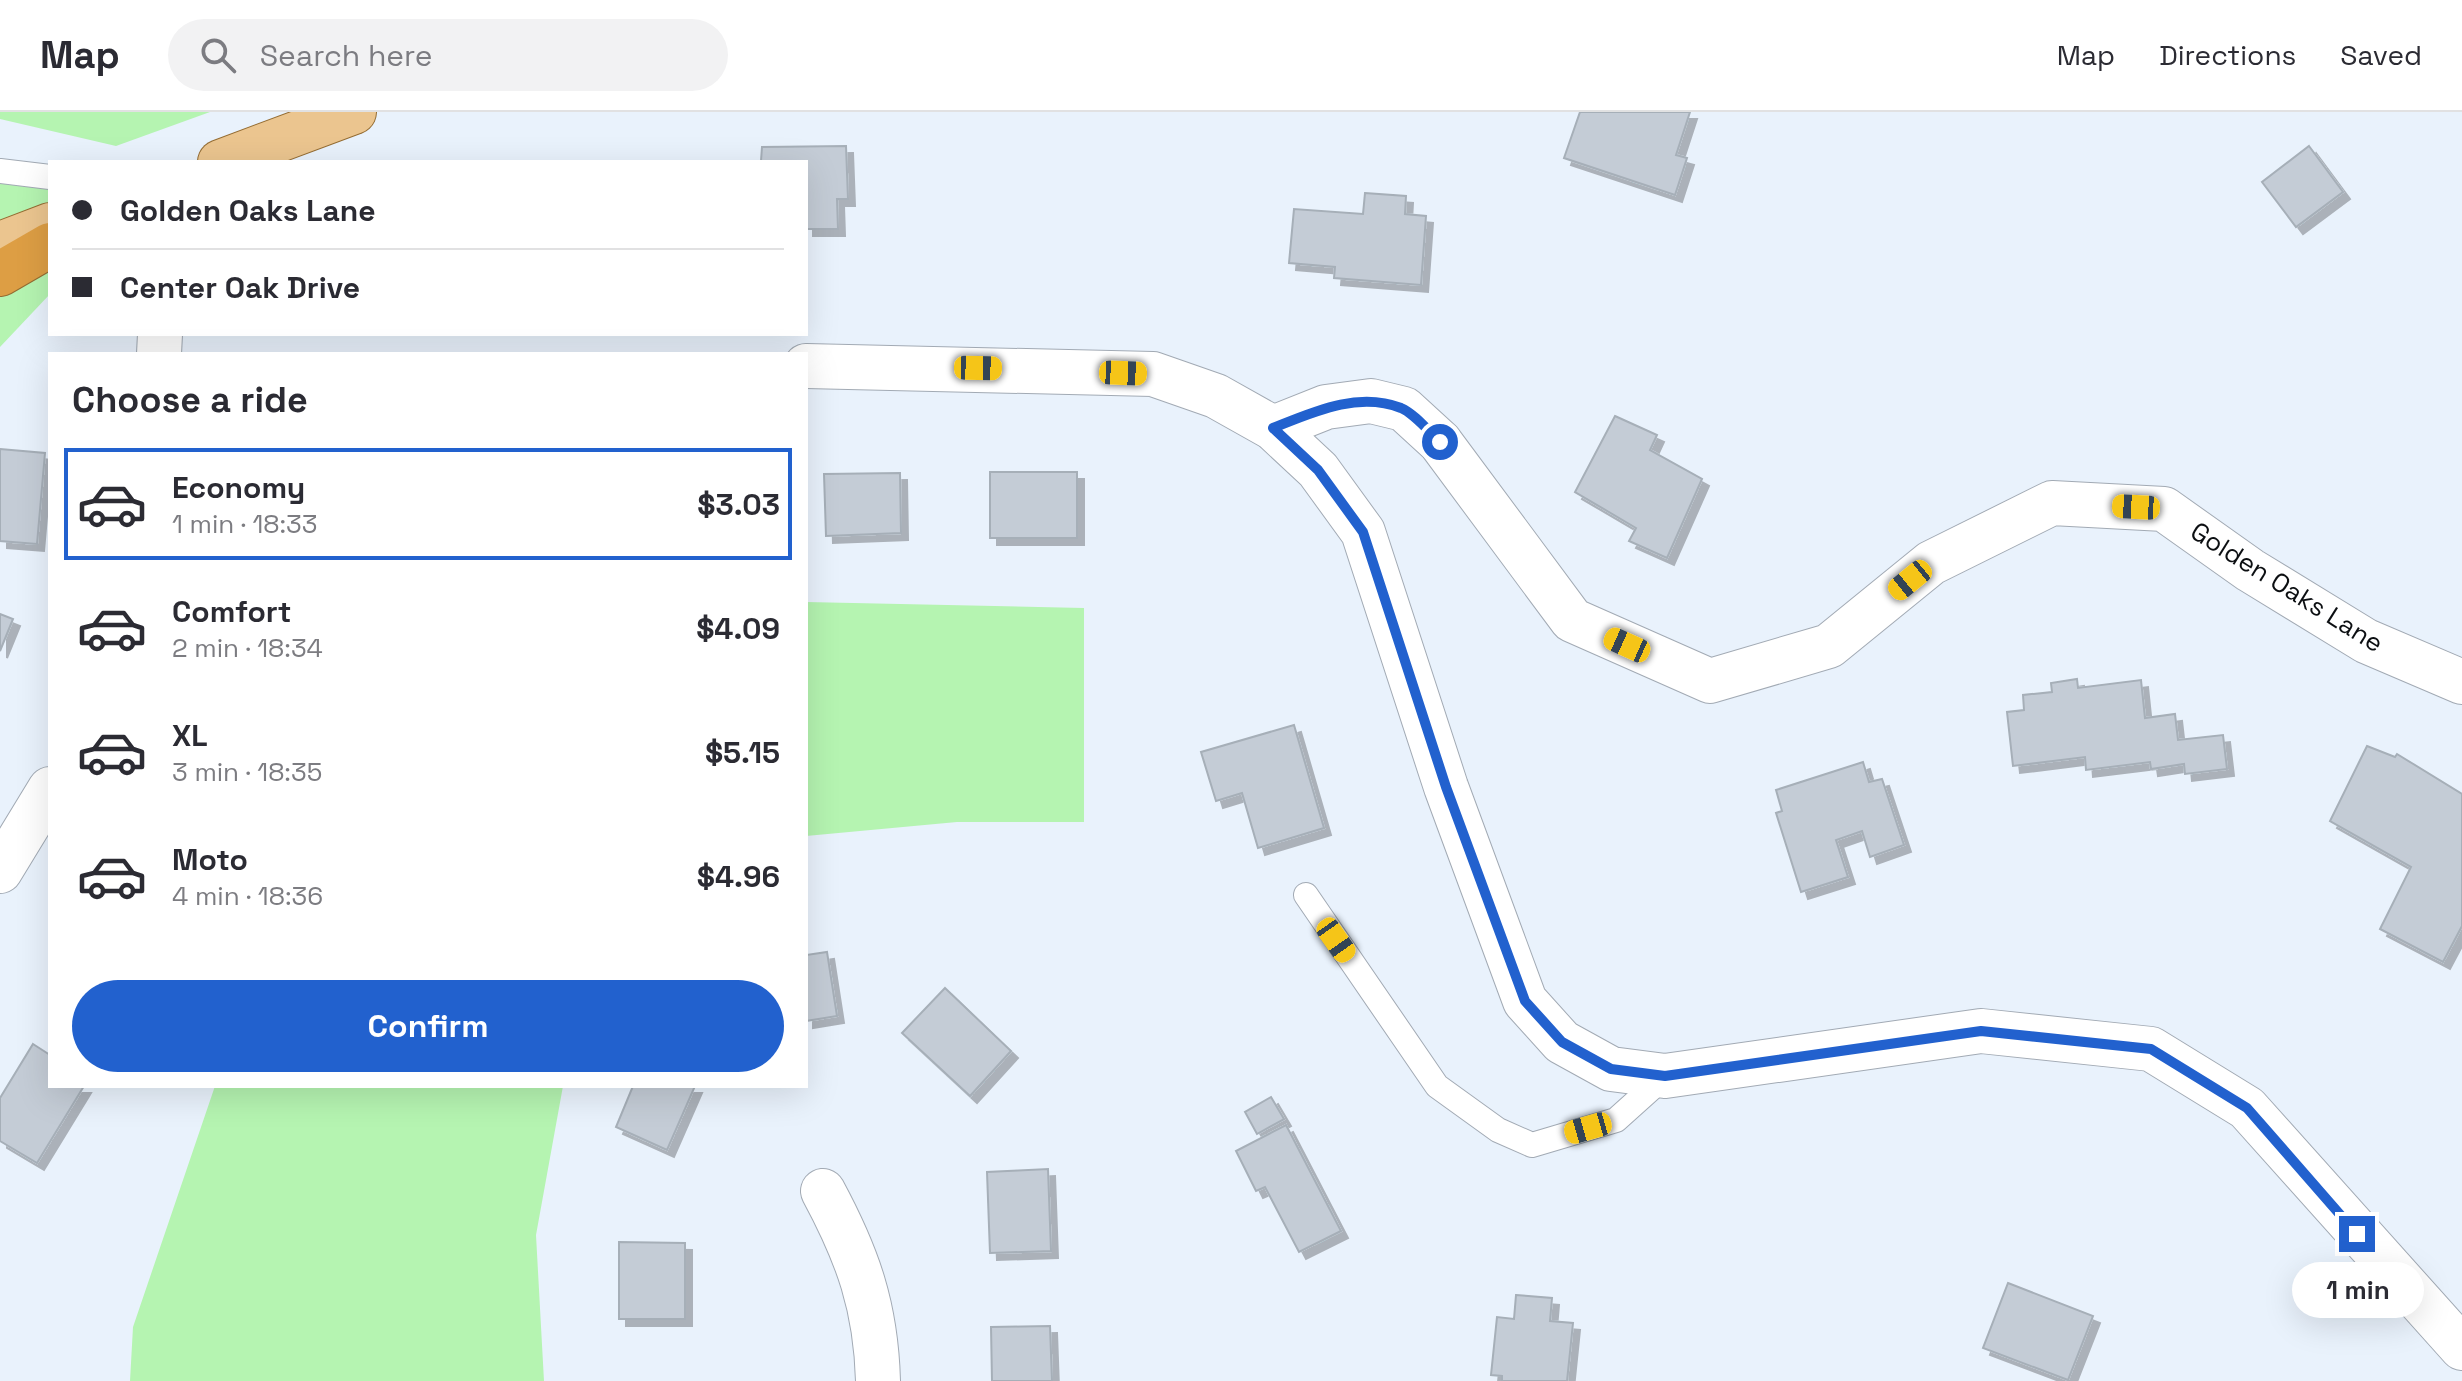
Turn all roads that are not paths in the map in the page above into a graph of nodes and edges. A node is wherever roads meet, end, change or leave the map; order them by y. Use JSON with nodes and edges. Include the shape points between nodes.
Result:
{"nodes":[{"id":1,"x":354,"y":112,"type":"edge"},
{"id":2,"x":225,"y":160,"type":"edge"},
{"id":3,"x":0,"y":171,"type":"edge"},
{"id":4,"x":48,"y":177,"type":"edge"},
{"id":5,"x":48,"y":226,"type":"edge"},
{"id":6,"x":0,"y":244,"type":"edge"},
{"id":7,"x":48,"y":246,"type":"edge"},
{"id":8,"x":0,"y":274,"type":"edge"},
{"id":9,"x":808,"y":366,"type":"edge"},
{"id":10,"x":1273,"y":428,"type":"junction"},
{"id":11,"x":2462,"y":682,"type":"edge"},
{"id":12,"x":48,"y":792,"type":"edge"},
{"id":13,"x":0,"y":871,"type":"edge"},
{"id":14,"x":1306,"y":895,"type":"dead end"},
{"id":15,"x":1665,"y":1076,"type":"junction"},
{"id":16,"x":823,"y":1191,"type":"dead end"},
{"id":17,"x":2462,"y":1348,"type":"edge"},
{"id":18,"x":878,"y":1381,"type":"edge"}],
"edges":[{"from":1,"to":2,"type":"main road"},
{"from":3,"to":4,"type":"lane"},
{"from":5,"to":6,"type":"main road"},
{"from":7,"to":8,"type":"highway"},
{"from":9,"to":10,"type":"street","via":[[1153,374],[1216,396]]},
{"from":10,"to":11,"type":"street","name":"Golden Oaks Lane","via":[[1326,407],[1371,401],[1404,409],[1440,442],[1572,620],[1710,681],[1829,646],[1931,563],[2052,503],[2164,509],[2250,570],[2366,641]]},
{"from":10,"to":15,"type":"street","via":[[1318,470],[1363,532],[1446,787],[1525,1001],[1562,1042],[1611,1069]]},
{"from":12,"to":13,"type":"street"},
{"from":14,"to":15,"type":"lane","via":[[1437,1086],[1498,1130],[1532,1145],[1616,1120]]},
{"from":15,"to":17,"type":"street","via":[[1981,1031],[2151,1049],[2247,1108]]},
{"from":16,"to":18,"type":"street","via":[[858,1259],[872,1315]]}]}
